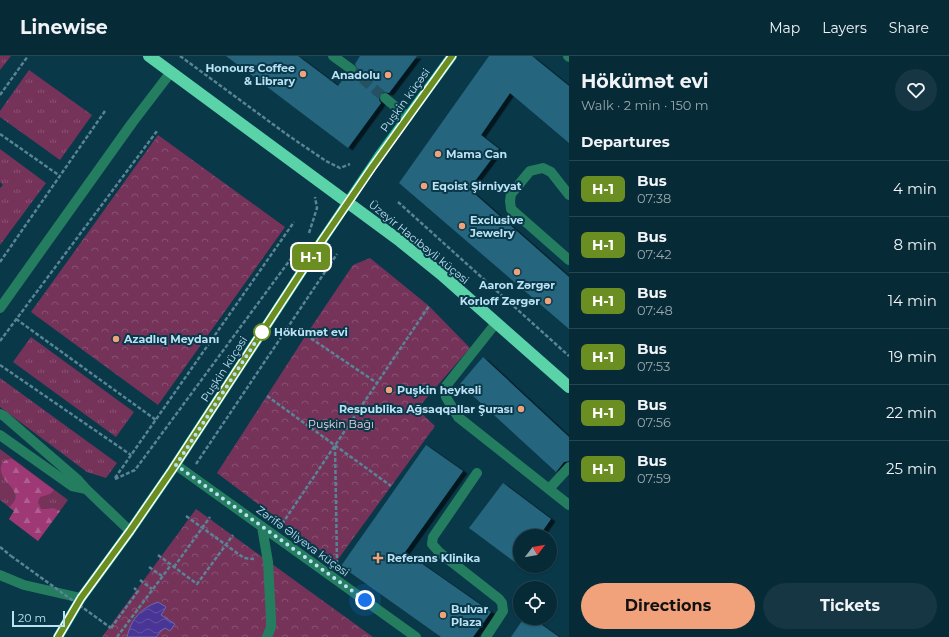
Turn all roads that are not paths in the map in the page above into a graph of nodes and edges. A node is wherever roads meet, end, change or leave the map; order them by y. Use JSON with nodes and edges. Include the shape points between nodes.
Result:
{"nodes":[{"id":1,"x":149,"y":56,"type":"edge"},
{"id":2,"x":333,"y":56,"type":"edge"},
{"id":3,"x":452,"y":56,"type":"edge"},
{"id":4,"x":351,"y":69,"type":"tunnel mouth"},
{"id":5,"x":171,"y":72,"type":"junction"},
{"id":6,"x":385,"y":98,"type":"tunnel mouth"},
{"id":7,"x":408,"y":117,"type":"junction"},
{"id":8,"x":569,"y":195,"type":"edge"},
{"id":9,"x":348,"y":202,"type":"junction"},
{"id":10,"x":569,"y":260,"type":"edge"},
{"id":11,"x":0,"y":308,"type":"edge"},
{"id":12,"x":496,"y":323,"type":"junction"},
{"id":13,"x":569,"y":387,"type":"edge"},
{"id":14,"x":0,"y":414,"type":"edge"},
{"id":15,"x":0,"y":435,"type":"edge"},
{"id":16,"x":176,"y":465,"type":"junction"},
{"id":17,"x":569,"y":467,"type":"edge"},
{"id":18,"x":477,"y":473,"type":"dead end"},
{"id":19,"x":549,"y":489,"type":"junction"},
{"id":20,"x":86,"y":490,"type":"junction"},
{"id":21,"x":569,"y":505,"type":"edge"},
{"id":22,"x":262,"y":527,"type":"junction"},
{"id":23,"x":130,"y":531,"type":"junction"},
{"id":24,"x":0,"y":575,"type":"edge"},
{"id":25,"x":81,"y":598,"type":"junction"},
{"id":26,"x":58,"y":637,"type":"edge"},
{"id":27,"x":267,"y":637,"type":"edge"},
{"id":28,"x":416,"y":637,"type":"edge"},
{"id":29,"x":486,"y":637,"type":"edge"}],
"edges":[{"from":1,"to":5,"type":"highway","name":"Üzeyir Hacıbəyli küçəsi"},
{"from":2,"to":4,"type":"street"},
{"from":3,"to":7,"type":"main road","name":"Puşkin küçəsi"},
{"from":5,"to":9,"type":"highway","name":"Üzeyir Hacıbəyli küçəsi"},
{"from":5,"to":11,"type":"street"},
{"from":6,"to":7,"type":"street"},
{"from":7,"to":9,"type":"main road","name":"Puşkin küçəsi"},
{"from":8,"to":10,"type":"street","via":[[551,172],[543,168],[530,171],[511,194],[510,201],[511,208]]},
{"from":9,"to":12,"type":"highway","name":"Üzeyir Hacıbəyli küçəsi","via":[[441,274]]},
{"from":9,"to":16,"type":"main road","name":"Puşkin küçəsi"},
{"from":12,"to":13,"type":"highway","name":"Üzeyir Hacıbəyli küçəsi"},
{"from":12,"to":19,"type":"street","via":[[446,386],[446,397],[458,417]]},
{"from":14,"to":20,"type":"street","via":[[78,480]]},
{"from":15,"to":20,"type":"street","via":[[72,486]]},
{"from":16,"to":22,"type":"street","name":"Zərifə Əliyeva küçəsi"},
{"from":16,"to":23,"type":"main road","name":"Puşkin küçəsi"},
{"from":17,"to":19,"type":"street"},
{"from":18,"to":29,"type":"street","via":[[433,537],[432,544],[502,604],[503,611]]},
{"from":19,"to":21,"type":"street"},
{"from":20,"to":23,"type":"street"},
{"from":22,"to":27,"type":"street","via":[[268,562],[271,619]]},
{"from":22,"to":28,"type":"street","name":"Zərifə Əliyeva küçəsi"},
{"from":23,"to":25,"type":"main road","name":"Puşkin küçəsi"},
{"from":24,"to":25,"type":"street","via":[[24,585]]},
{"from":25,"to":26,"type":"main road","name":"Puşkin küçəsi"}]}
